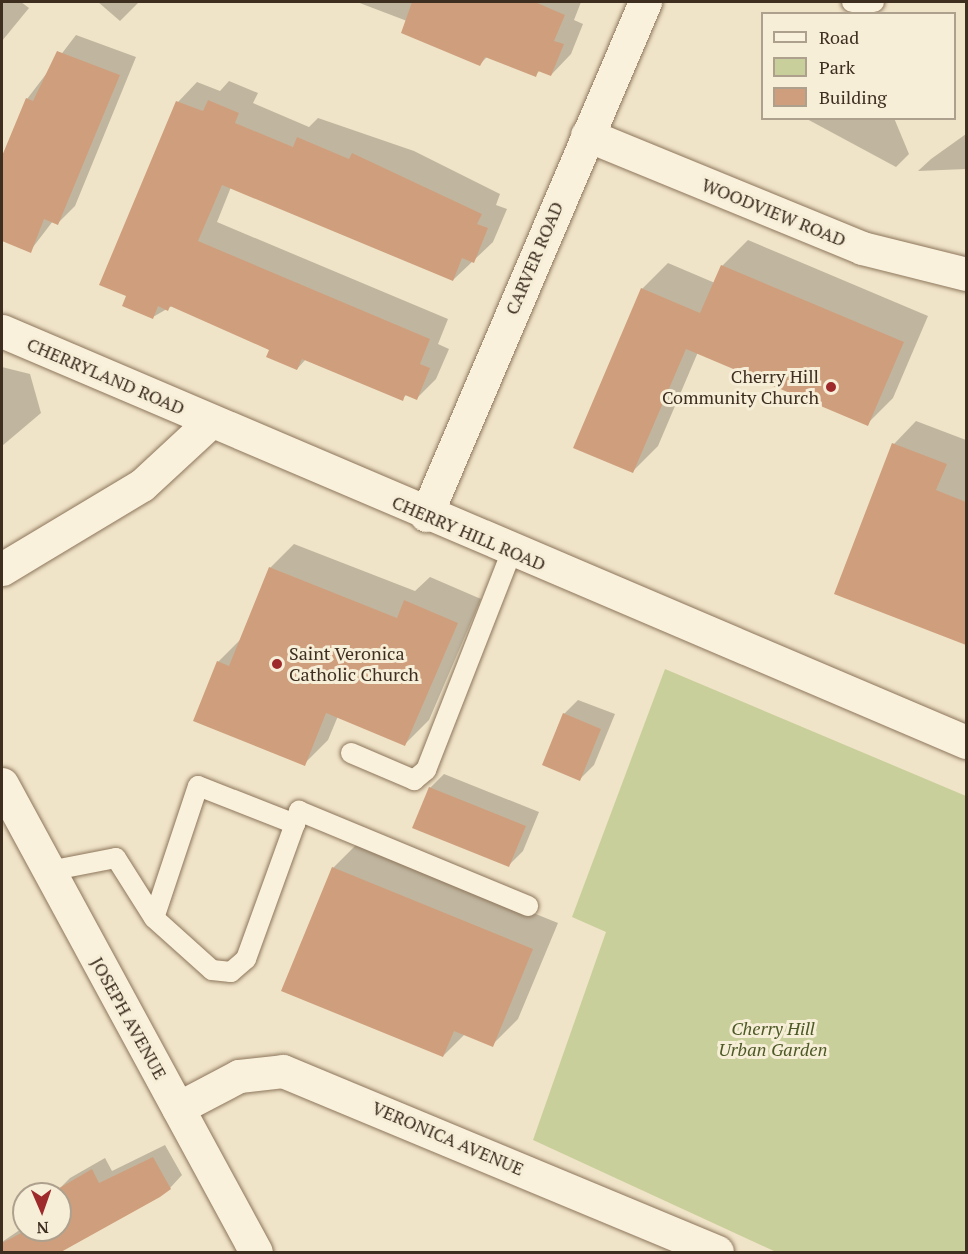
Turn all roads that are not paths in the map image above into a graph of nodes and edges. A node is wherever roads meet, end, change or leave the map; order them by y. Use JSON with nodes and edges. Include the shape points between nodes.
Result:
{"nodes":[{"id":1,"x":645,"y":2,"type":"edge"},
{"id":2,"x":852,"y":2,"type":"edge"},
{"id":3,"x":874,"y":2,"type":"edge"},
{"id":4,"x":587,"y":135,"type":"junction"},
{"id":5,"x":966,"y":274,"type":"edge"},
{"id":6,"x":2,"y":331,"type":"edge"},
{"id":7,"x":211,"y":421,"type":"junction"},
{"id":8,"x":426,"y":515,"type":"junction"},
{"id":9,"x":512,"y":551,"type":"junction"},
{"id":10,"x":2,"y":569,"type":"edge"},
{"id":11,"x":966,"y":742,"type":"edge"},
{"id":12,"x":351,"y":753,"type":"dead end"},
{"id":13,"x":2,"y":784,"type":"edge"},
{"id":14,"x":295,"y":824,"type":"junction"},
{"id":15,"x":49,"y":871,"type":"junction"},
{"id":16,"x":528,"y":906,"type":"dead end"},
{"id":17,"x":154,"y":918,"type":"junction"},
{"id":18,"x":177,"y":1108,"type":"junction"},
{"id":19,"x":256,"y":1252,"type":"edge"},
{"id":20,"x":717,"y":1252,"type":"edge"}],
"edges":[{"from":1,"to":4,"type":"street","name":"CARVER ROAD"},
{"from":2,"to":3,"type":"lane"},
{"from":4,"to":5,"type":"street","name":"WOODVIEW ROAD","via":[[862,248]]},
{"from":4,"to":8,"type":"street","name":"CARVER ROAD"},
{"from":6,"to":7,"type":"street","name":"CHERRYLAND ROAD"},
{"from":7,"to":8,"type":"street","name":"CHERRY HILL ROAD"},
{"from":7,"to":10,"type":"street","via":[[141,485]]},
{"from":8,"to":9,"type":"street","name":"CHERRY HILL ROAD"},
{"from":9,"to":11,"type":"street","name":"CHERRY HILL ROAD"},
{"from":9,"to":12,"type":"lane","via":[[426,770],[414,780]]},
{"from":13,"to":15,"type":"street","name":"JOSEPH AVENUE"},
{"from":14,"to":16,"type":"lane","via":[[299,811]]},
{"from":14,"to":17,"type":"lane","via":[[198,786]]},
{"from":14,"to":17,"type":"lane","via":[[246,959],[231,972],[212,970]]},
{"from":15,"to":17,"type":"lane","via":[[116,858]]},
{"from":15,"to":18,"type":"street","name":"JOSEPH AVENUE"},
{"from":18,"to":19,"type":"street","name":"JOSEPH AVENUE"},
{"from":18,"to":20,"type":"street","name":"VERONICA AVENUE","via":[[239,1076],[284,1071]]}]}
